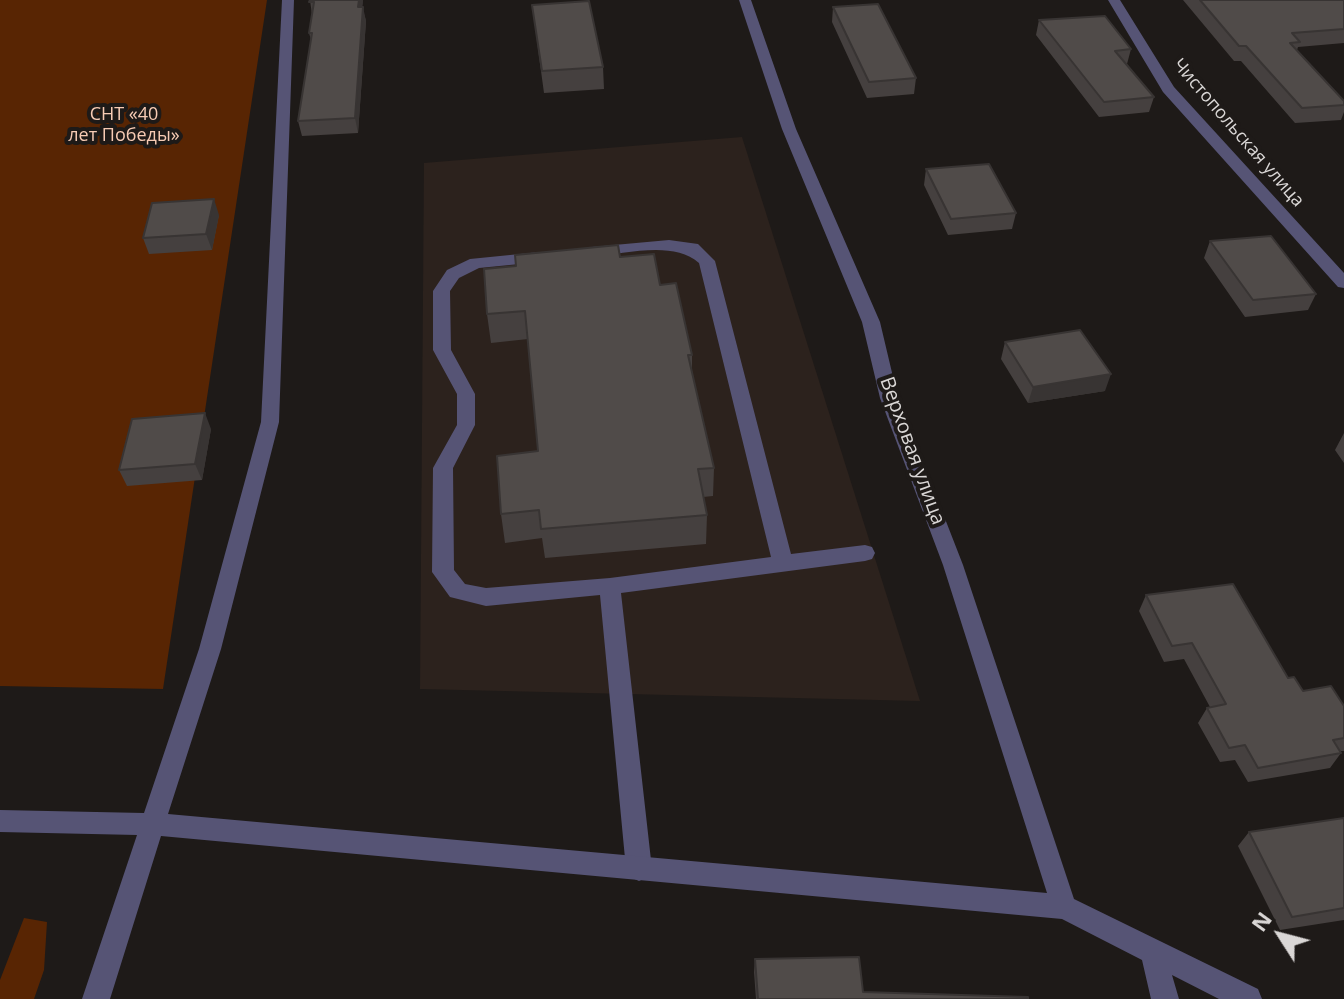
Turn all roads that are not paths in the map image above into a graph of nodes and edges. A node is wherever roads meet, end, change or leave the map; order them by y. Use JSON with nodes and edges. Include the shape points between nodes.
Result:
{"nodes":[{"id":1,"x":288,"y":0,"type":"edge"},
{"id":2,"x":745,"y":0,"type":"edge"},
{"id":3,"x":1114,"y":0,"type":"edge"},
{"id":4,"x":1344,"y":283,"type":"edge"},
{"id":5,"x":865,"y":553,"type":"dead end"},
{"id":6,"x":783,"y":563,"type":"junction"},
{"id":7,"x":610,"y":586,"type":"junction"},
{"id":8,"x":0,"y":821,"type":"edge"},
{"id":9,"x":152,"y":824,"type":"junction"},
{"id":10,"x":639,"y":869,"type":"junction"},
{"id":11,"x":1064,"y":907,"type":"junction"},
{"id":12,"x":1153,"y":952,"type":"junction"},
{"id":13,"x":96,"y":999,"type":"edge"},
{"id":14,"x":1165,"y":999,"type":"edge"},
{"id":15,"x":1248,"y":999,"type":"edge"}],
"edges":[{"from":1,"to":9,"type":"street","via":[[270,422],[210,649]]},
{"from":2,"to":11,"type":"street","name":"Верховая улица","via":[[789,129],[871,322],[889,398],[953,565]]},
{"from":3,"to":4,"type":"street","name":"Чистопольская улица","via":[[1168,89]]},
{"from":5,"to":6,"type":"street"},
{"from":6,"to":7,"type":"street"},
{"from":6,"to":7,"type":"street","via":[[707,261],[692,248],[669,245],[476,263],[453,274],[441,291],[442,350],[466,394],[466,425],[443,468],[443,572],[458,591],[486,597]]},
{"from":7,"to":10,"type":"street"},
{"from":8,"to":9,"type":"street"},
{"from":9,"to":10,"type":"street"},
{"from":9,"to":13,"type":"street"},
{"from":10,"to":11,"type":"street"},
{"from":11,"to":12,"type":"street"},
{"from":12,"to":14,"type":"street"},
{"from":12,"to":15,"type":"street"}]}
